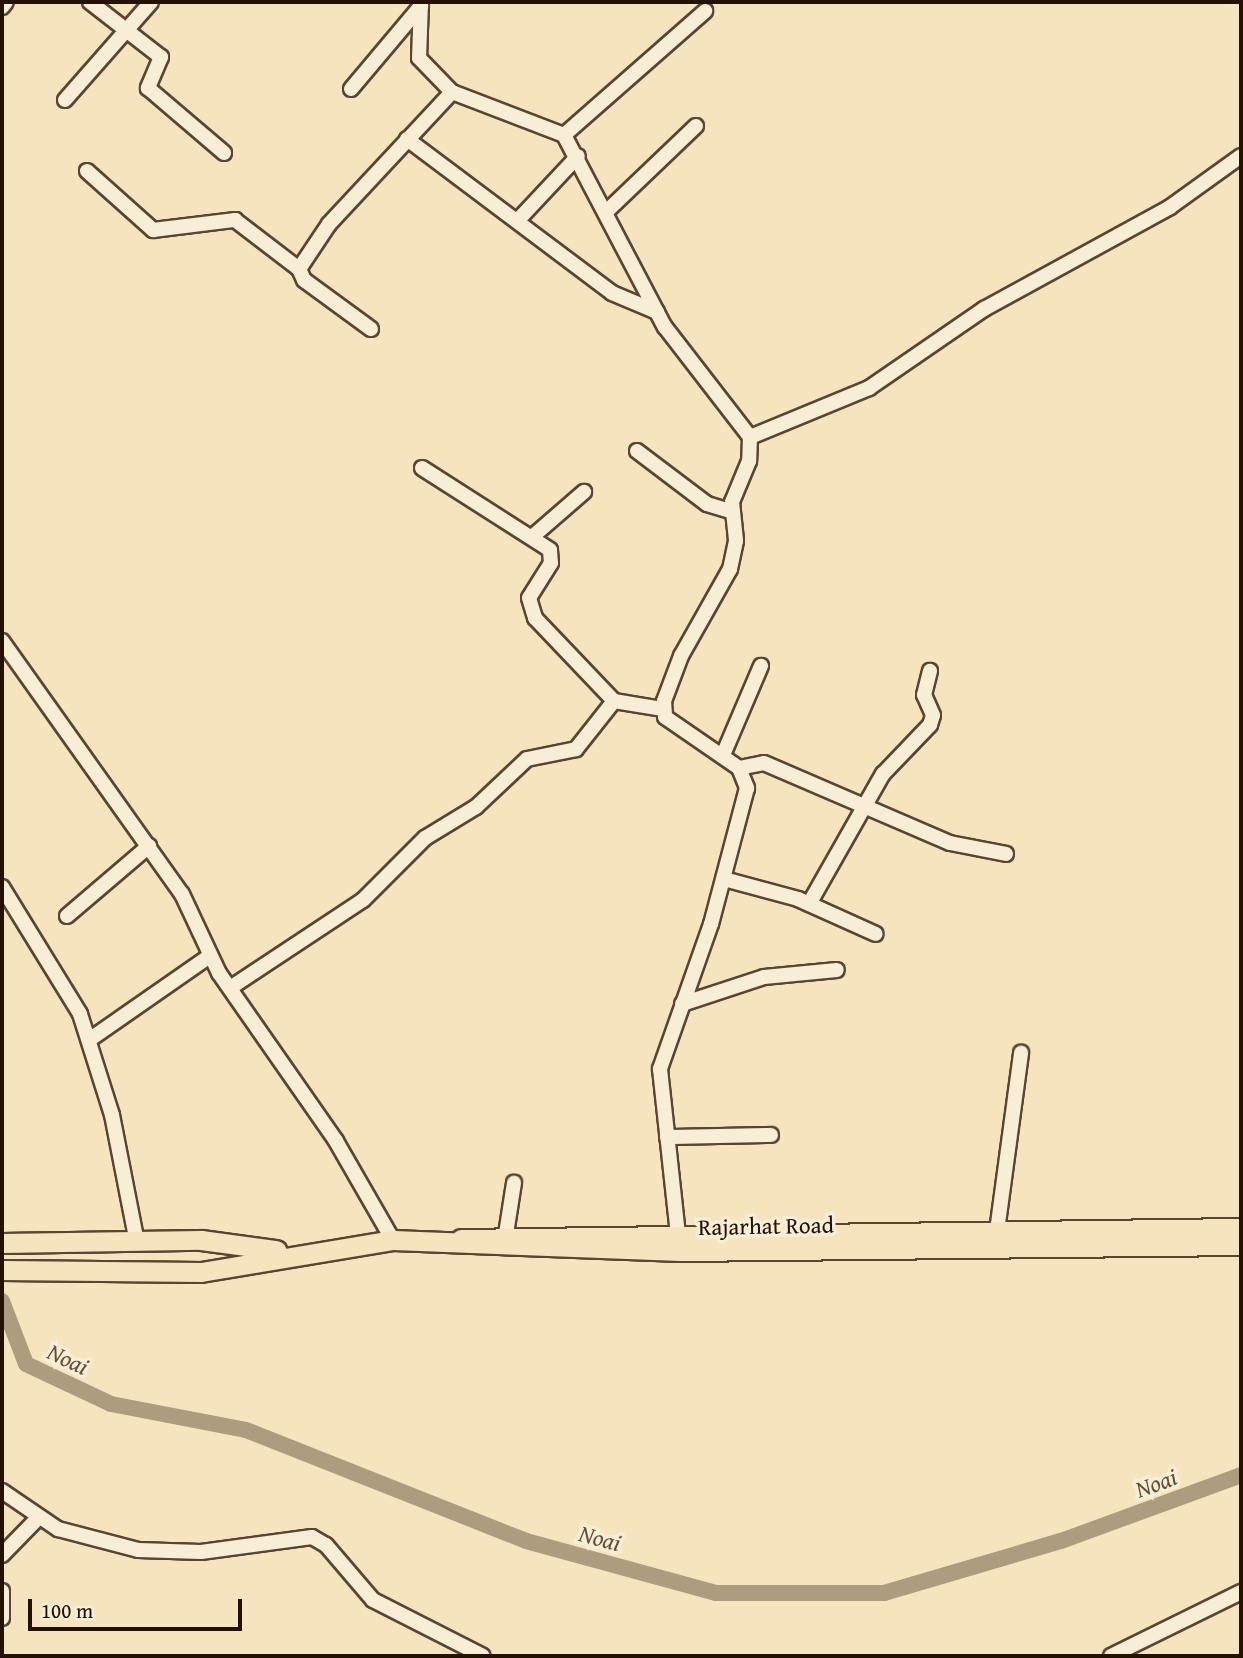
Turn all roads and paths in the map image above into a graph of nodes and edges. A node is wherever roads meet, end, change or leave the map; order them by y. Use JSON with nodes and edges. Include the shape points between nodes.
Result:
{"nodes":[{"id":1,"x":6,"y":2,"type":"edge"},
{"id":2,"x":90,"y":2,"type":"edge"},
{"id":3,"x":151,"y":2,"type":"edge"},
{"id":4,"x":421,"y":4,"type":"edge"},
{"id":5,"x":2,"y":7,"type":"edge"},
{"id":6,"x":705,"y":10,"type":"dead end"},
{"id":7,"x":123,"y":28,"type":"junction"},
{"id":8,"x":351,"y":89,"type":"dead end"},
{"id":9,"x":452,"y":92,"type":"junction"},
{"id":10,"x":65,"y":100,"type":"dead end"},
{"id":11,"x":696,"y":126,"type":"dead end"},
{"id":12,"x":564,"y":135,"type":"junction"},
{"id":13,"x":407,"y":139,"type":"junction"},
{"id":14,"x":224,"y":153,"type":"dead end"},
{"id":15,"x":578,"y":156,"type":"junction"},
{"id":16,"x":1241,"y":156,"type":"edge"},
{"id":17,"x":87,"y":171,"type":"dead end"},
{"id":18,"x":607,"y":211,"type":"junction"},
{"id":19,"x":519,"y":219,"type":"junction"},
{"id":20,"x":299,"y":270,"type":"junction"},
{"id":21,"x":657,"y":312,"type":"junction"},
{"id":22,"x":371,"y":329,"type":"dead end"},
{"id":23,"x":750,"y":437,"type":"junction"},
{"id":24,"x":637,"y":451,"type":"dead end"},
{"id":25,"x":422,"y":468,"type":"dead end"},
{"id":26,"x":584,"y":492,"type":"dead end"},
{"id":27,"x":733,"y":512,"type":"junction"},
{"id":28,"x":532,"y":537,"type":"junction"},
{"id":29,"x":2,"y":641,"type":"edge"},
{"id":30,"x":761,"y":666,"type":"dead end"},
{"id":31,"x":930,"y":671,"type":"dead end"},
{"id":32,"x":614,"y":701,"type":"junction"},
{"id":33,"x":663,"y":709,"type":"junction"},
{"id":34,"x":723,"y":755,"type":"junction"},
{"id":35,"x":739,"y":768,"type":"junction"},
{"id":36,"x":870,"y":806,"type":"junction"},
{"id":37,"x":149,"y":846,"type":"junction"},
{"id":38,"x":1006,"y":853,"type":"dead end"},
{"id":39,"x":724,"y":879,"type":"junction"},
{"id":40,"x":2,"y":887,"type":"edge"},
{"id":41,"x":809,"y":904,"type":"junction"},
{"id":42,"x":67,"y":916,"type":"dead end"},
{"id":43,"x":876,"y":934,"type":"dead end"},
{"id":44,"x":210,"y":956,"type":"junction"},
{"id":45,"x":837,"y":970,"type":"dead end"},
{"id":46,"x":230,"y":988,"type":"junction"},
{"id":47,"x":682,"y":1004,"type":"junction"},
{"id":48,"x":89,"y":1040,"type":"junction"},
{"id":49,"x":1021,"y":1053,"type":"dead end"},
{"id":50,"x":771,"y":1135,"type":"dead end"},
{"id":51,"x":667,"y":1137,"type":"junction"},
{"id":52,"x":513,"y":1183,"type":"dead end"},
{"id":53,"x":1241,"y":1228,"type":"edge"},
{"id":54,"x":997,"y":1231,"type":"junction"},
{"id":55,"x":506,"y":1234,"type":"junction"},
{"id":56,"x":678,"y":1235,"type":"junction"},
{"id":57,"x":393,"y":1240,"type":"junction"},
{"id":58,"x":446,"y":1241,"type":"junction"},
{"id":59,"x":2,"y":1243,"type":"edge"},
{"id":60,"x":137,"y":1243,"type":"junction"},
{"id":61,"x":1241,"y":1245,"type":"edge"},
{"id":62,"x":293,"y":1253,"type":"junction"},
{"id":63,"x":2,"y":1270,"type":"edge"},
{"id":64,"x":2,"y":1491,"type":"edge"},
{"id":65,"x":39,"y":1517,"type":"junction"},
{"id":66,"x":2,"y":1556,"type":"edge"},
{"id":67,"x":2,"y":1591,"type":"edge"},
{"id":68,"x":1241,"y":1592,"type":"edge"},
{"id":69,"x":2,"y":1618,"type":"edge"},
{"id":70,"x":483,"y":1656,"type":"edge"},
{"id":71,"x":1111,"y":1656,"type":"edge"}],
"edges":[{"from":1,"to":5,"type":"street"},
{"from":2,"to":7,"type":"street"},
{"from":3,"to":7,"type":"street"},
{"from":4,"to":8,"type":"street"},
{"from":4,"to":9,"type":"street","via":[[416,49]]},
{"from":6,"to":12,"type":"street"},
{"from":7,"to":10,"type":"street"},
{"from":7,"to":14,"type":"street","via":[[163,61],[150,82],[152,93]]},
{"from":9,"to":12,"type":"street"},
{"from":9,"to":13,"type":"street"},
{"from":11,"to":18,"type":"street"},
{"from":12,"to":15,"type":"street"},
{"from":13,"to":19,"type":"street"},
{"from":13,"to":20,"type":"street","via":[[329,224]]},
{"from":15,"to":18,"type":"street"},
{"from":15,"to":19,"type":"street"},
{"from":16,"to":23,"type":"street","via":[[1170,207],[984,309],[869,388]]},
{"from":17,"to":20,"type":"street","via":[[153,230],[234,220]]},
{"from":18,"to":21,"type":"street"},
{"from":19,"to":21,"type":"street","via":[[612,293]]},
{"from":20,"to":22,"type":"street","via":[[304,280]]},
{"from":21,"to":23,"type":"street"},
{"from":23,"to":27,"type":"street"},
{"from":24,"to":27,"type":"street","via":[[707,504]]},
{"from":25,"to":28,"type":"street"},
{"from":26,"to":28,"type":"street"},
{"from":27,"to":33,"type":"street","via":[[730,569],[676,666]]},
{"from":28,"to":32,"type":"street","via":[[552,559],[529,598],[535,618]]},
{"from":29,"to":37,"type":"street"},
{"from":30,"to":34,"type":"street"},
{"from":31,"to":36,"type":"street","via":[[924,695],[933,719],[883,774]]},
{"from":32,"to":33,"type":"street"},
{"from":32,"to":46,"type":"street","via":[[576,749],[527,759],[477,807],[425,838],[363,900]]},
{"from":33,"to":34,"type":"street","via":[[671,723]]},
{"from":34,"to":35,"type":"street"},
{"from":35,"to":36,"type":"street","via":[[764,763]]},
{"from":35,"to":39,"type":"street","via":[[747,797]]},
{"from":36,"to":38,"type":"street","via":[[963,848]]},
{"from":36,"to":41,"type":"street"},
{"from":37,"to":42,"type":"street"},
{"from":37,"to":44,"type":"street","via":[[188,906]]},
{"from":39,"to":41,"type":"street"},
{"from":39,"to":47,"type":"street"},
{"from":40,"to":48,"type":"street","via":[[52,958]]},
{"from":41,"to":43,"type":"street"},
{"from":44,"to":46,"type":"street"},
{"from":44,"to":48,"type":"street"},
{"from":45,"to":47,"type":"street","via":[[764,976]]},
{"from":46,"to":57,"type":"street","via":[[336,1141]]},
{"from":47,"to":51,"type":"street","via":[[660,1069]]},
{"from":48,"to":60,"type":"street","via":[[112,1115]]},
{"from":49,"to":54,"type":"street"},
{"from":50,"to":51,"type":"street"},
{"from":51,"to":56,"type":"street"},
{"from":52,"to":55,"type":"street"},
{"from":53,"to":54,"type":"main road"},
{"from":54,"to":56,"type":"main road"},
{"from":55,"to":56,"type":"main road"},
{"from":55,"to":58,"type":"main road"},
{"from":57,"to":58,"type":"main road","name":"Rajarhat Road"},
{"from":57,"to":62,"type":"main road","name":"Rajarhat Road"},
{"from":58,"to":61,"type":"main road","name":"Rajarhat Road","via":[[680,1251]]},
{"from":59,"to":60,"type":"main road"},
{"from":60,"to":62,"type":"main road","via":[[201,1240]]},
{"from":62,"to":63,"type":"main road","via":[[201,1272]]},
{"from":64,"to":65,"type":"street"},
{"from":65,"to":66,"type":"street"},
{"from":65,"to":70,"type":"street","via":[[80,1537],[154,1552],[312,1537],[326,1545],[373,1600]]},
{"from":67,"to":69,"type":"street"},
{"from":68,"to":71,"type":"street"}]}
